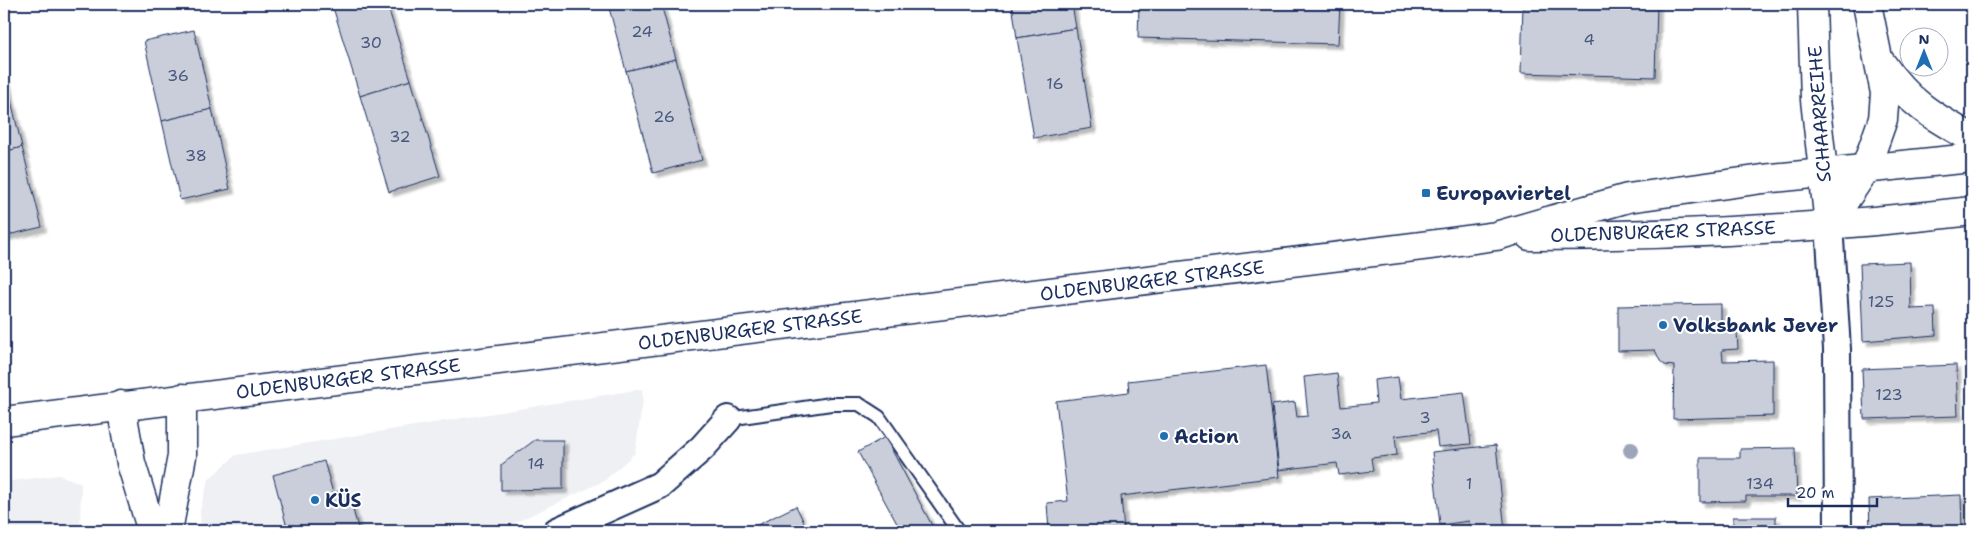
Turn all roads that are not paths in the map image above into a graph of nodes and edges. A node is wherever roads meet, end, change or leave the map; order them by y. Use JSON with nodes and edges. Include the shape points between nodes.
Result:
{"nodes":[{"id":1,"x":1812,"y":4,"type":"edge"},
{"id":2,"x":1867,"y":4,"type":"edge"},
{"id":3,"x":1881,"y":62,"type":"junction"},
{"id":4,"x":1972,"y":138,"type":"edge"},
{"id":5,"x":1972,"y":158,"type":"edge"},
{"id":6,"x":1865,"y":170,"type":"junction"},
{"id":7,"x":1822,"y":173,"type":"junction"},
{"id":8,"x":1972,"y":211,"type":"edge"},
{"id":9,"x":1829,"y":224,"type":"junction"},
{"id":10,"x":1496,"y":236,"type":"junction"},
{"id":11,"x":182,"y":398,"type":"junction"},
{"id":12,"x":121,"y":405,"type":"junction"},
{"id":13,"x":728,"y":419,"type":"joint"},
{"id":14,"x":4,"y":421,"type":"edge"},
{"id":15,"x":152,"y":531,"type":"edge"},
{"id":16,"x":168,"y":531,"type":"edge"},
{"id":17,"x":558,"y":531,"type":"edge"},
{"id":18,"x":959,"y":531,"type":"edge"},
{"id":19,"x":1838,"y":531,"type":"edge"}],
"edges":[{"from":1,"to":7,"type":"main road","name":"SCHAARREIHE","via":[[1815,100]]},
{"from":2,"to":3,"type":"main road"},
{"from":3,"to":4,"type":"main road","via":[[1898,88],[1946,124]]},
{"from":3,"to":6,"type":"main road","via":[[1885,93],[1883,119]]},
{"from":5,"to":6,"type":"main road","name":"OLDENBURGER STRASSE"},
{"from":6,"to":7,"type":"main road","name":"OLDENBURGER STRASSE"},
{"from":6,"to":9,"type":"main road"},
{"from":7,"to":9,"type":"main road","name":"SCHAARREIHE"},
{"from":7,"to":10,"type":"main road","name":"OLDENBURGER STRASSE","via":[[1628,198]]},
{"from":8,"to":9,"type":"main road","name":"OLDENBURGER STRASSE"},
{"from":9,"to":10,"type":"main road","name":"OLDENBURGER STRASSE","via":[[1633,236]]},
{"from":9,"to":19,"type":"street","via":[[1837,349]]},
{"from":10,"to":11,"type":"main road","name":"OLDENBURGER STRASSE"},
{"from":11,"to":12,"type":"main road","name":"OLDENBURGER STRASSE"},
{"from":11,"to":16,"type":"main road","via":[[182,456]]},
{"from":12,"to":14,"type":"main road","name":"OLDENBURGER STRASSE"},
{"from":12,"to":15,"type":"main road","via":[[131,463]]},
{"from":13,"to":17,"type":"street","via":[[702,448],[660,485]]},
{"from":13,"to":18,"type":"lane","via":[[830,404],[859,404],[879,417]]}]}
